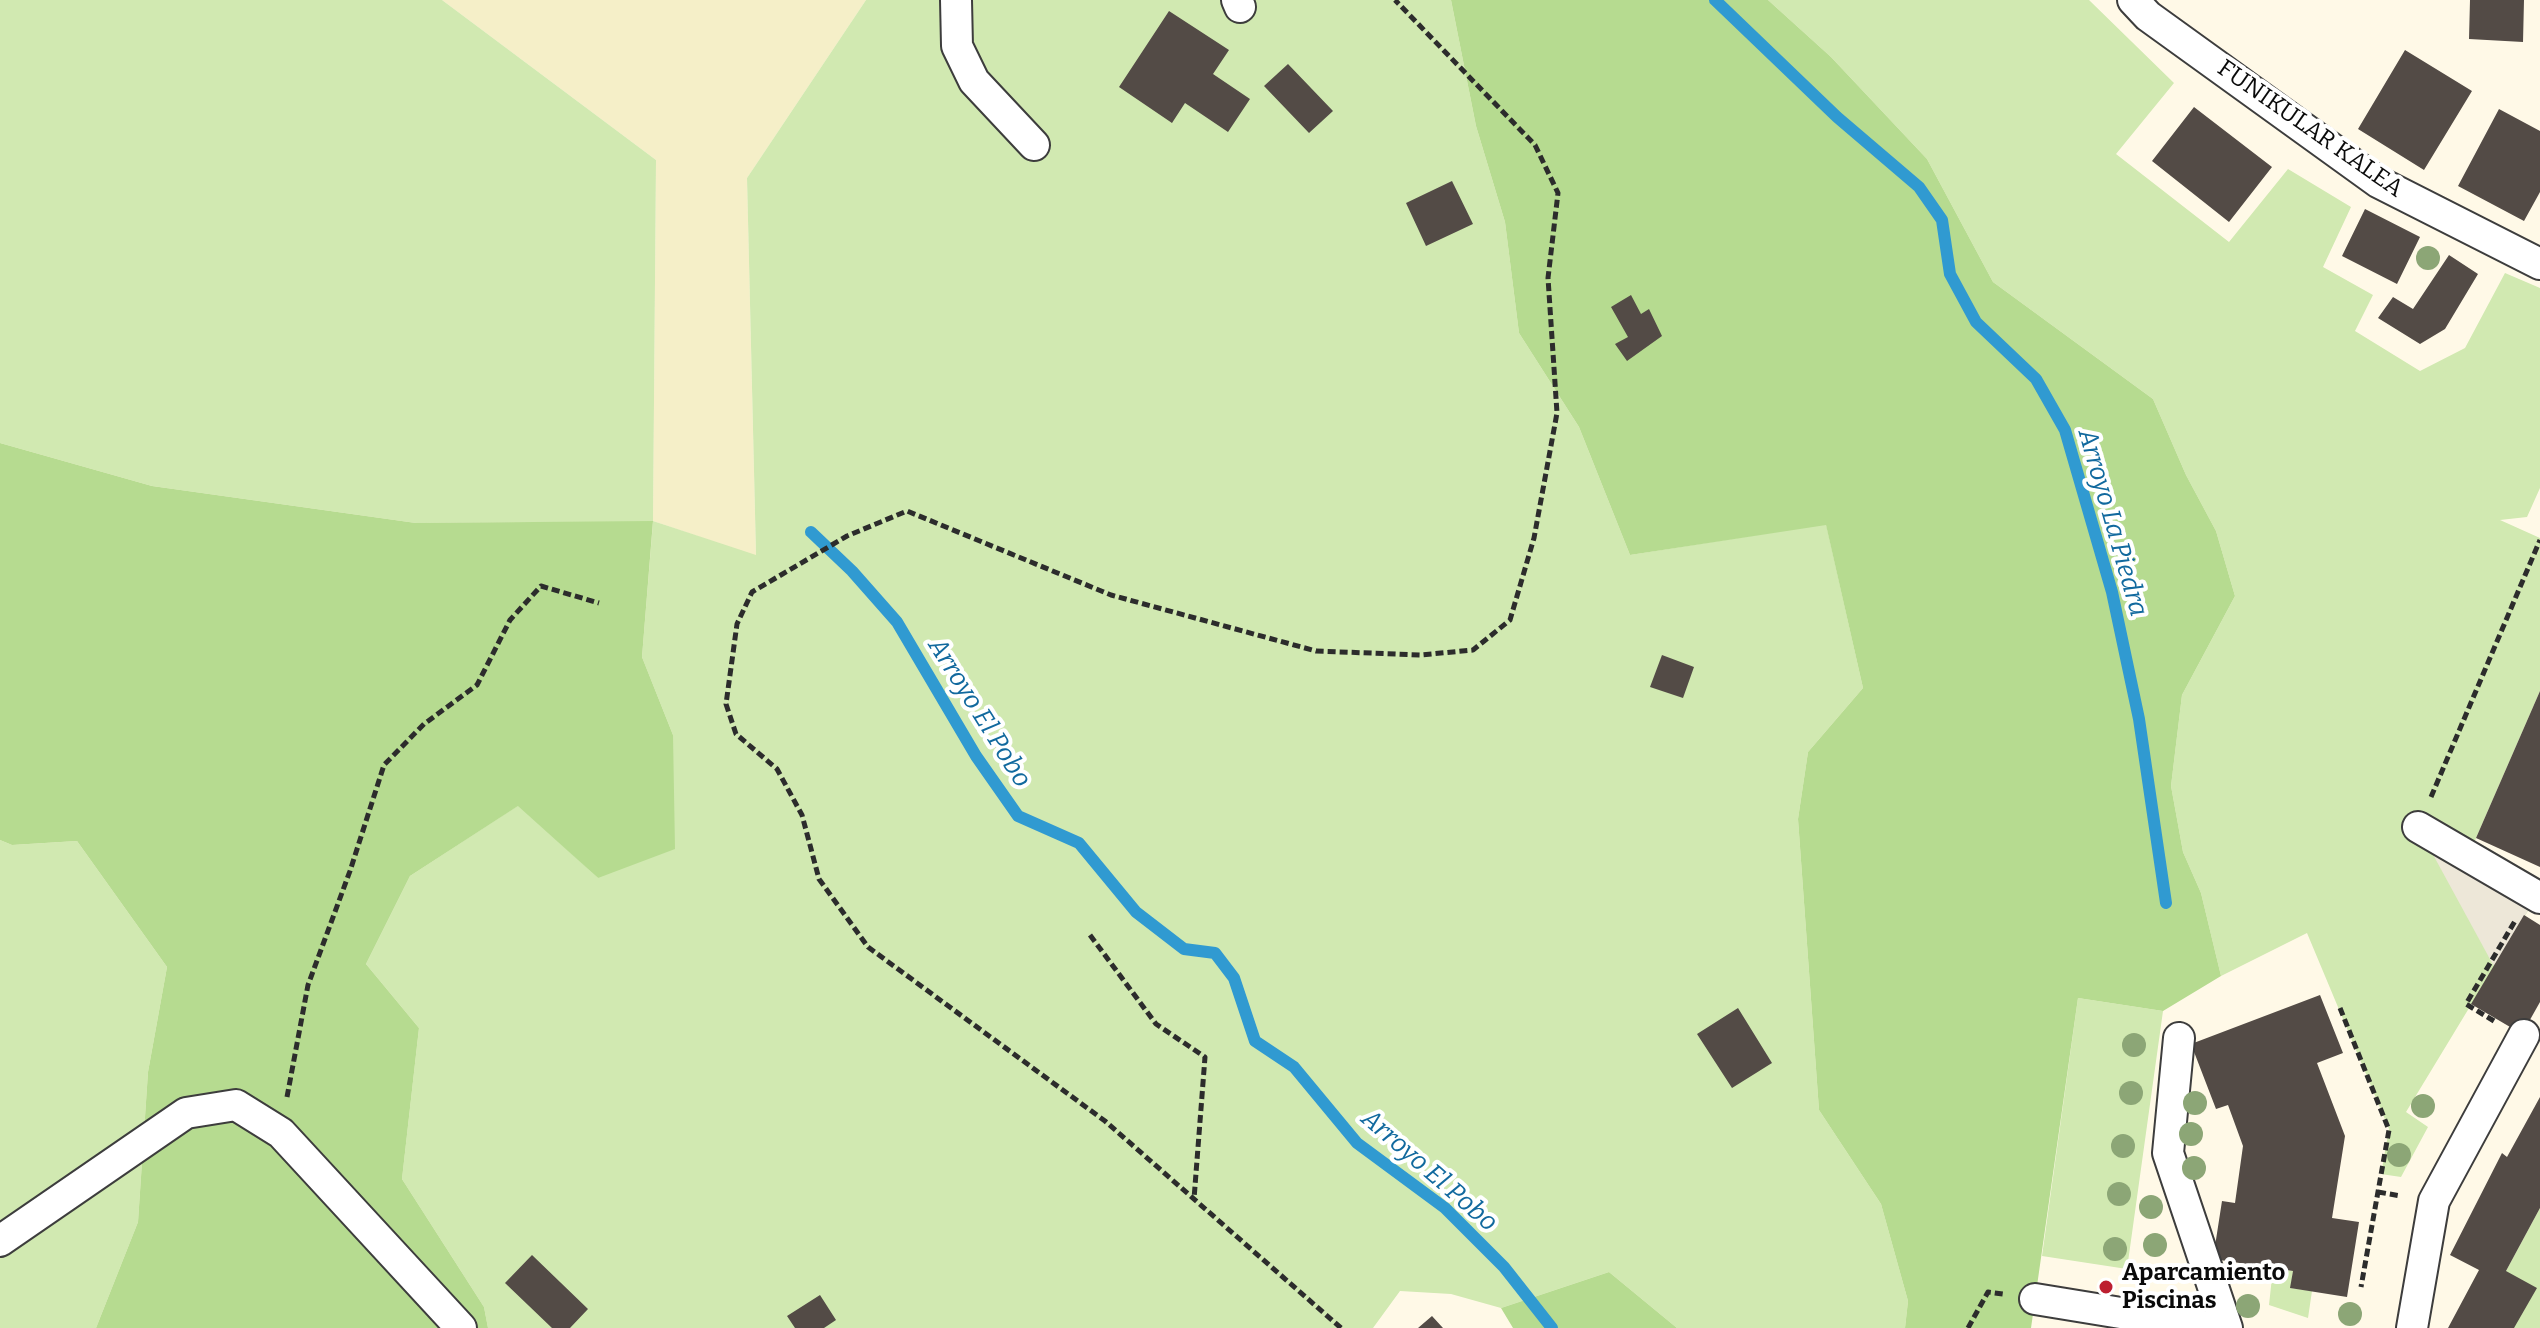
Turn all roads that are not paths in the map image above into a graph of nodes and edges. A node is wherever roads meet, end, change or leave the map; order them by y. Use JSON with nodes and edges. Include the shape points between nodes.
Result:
{"nodes":[{"id":1,"x":956,"y":0,"type":"edge"},
{"id":2,"x":2133,"y":0,"type":"edge"},
{"id":3,"x":1034,"y":145,"type":"dead end"},
{"id":4,"x":2540,"y":264,"type":"edge"},
{"id":5,"x":2418,"y":827,"type":"road end"},
{"id":6,"x":2536,"y":895,"type":"edge"},
{"id":7,"x":2524,"y":1037,"type":"road end"},
{"id":8,"x":2179,"y":1038,"type":"dead end"},
{"id":9,"x":0,"y":1241,"type":"edge"},
{"id":10,"x":2035,"y":1299,"type":"dead end"},
{"id":11,"x":461,"y":1328,"type":"edge"},
{"id":12,"x":2213,"y":1328,"type":"edge"},
{"id":13,"x":2227,"y":1328,"type":"edge"},
{"id":14,"x":2412,"y":1328,"type":"edge"}],
"edges":[{"from":1,"to":3,"type":"street","via":[[957,46],[974,81]]},
{"from":2,"to":4,"type":"street","name":"FUNIKULAR KALEA","via":[[2378,182]]},
{"from":5,"to":6,"type":"street"},
{"from":7,"to":14,"type":"street","via":[[2434,1201]]},
{"from":8,"to":13,"type":"street","via":[[2168,1153]]},
{"from":9,"to":11,"type":"street","via":[[186,1113],[236,1105],[281,1133]]},
{"from":10,"to":12,"type":"street"}]}
